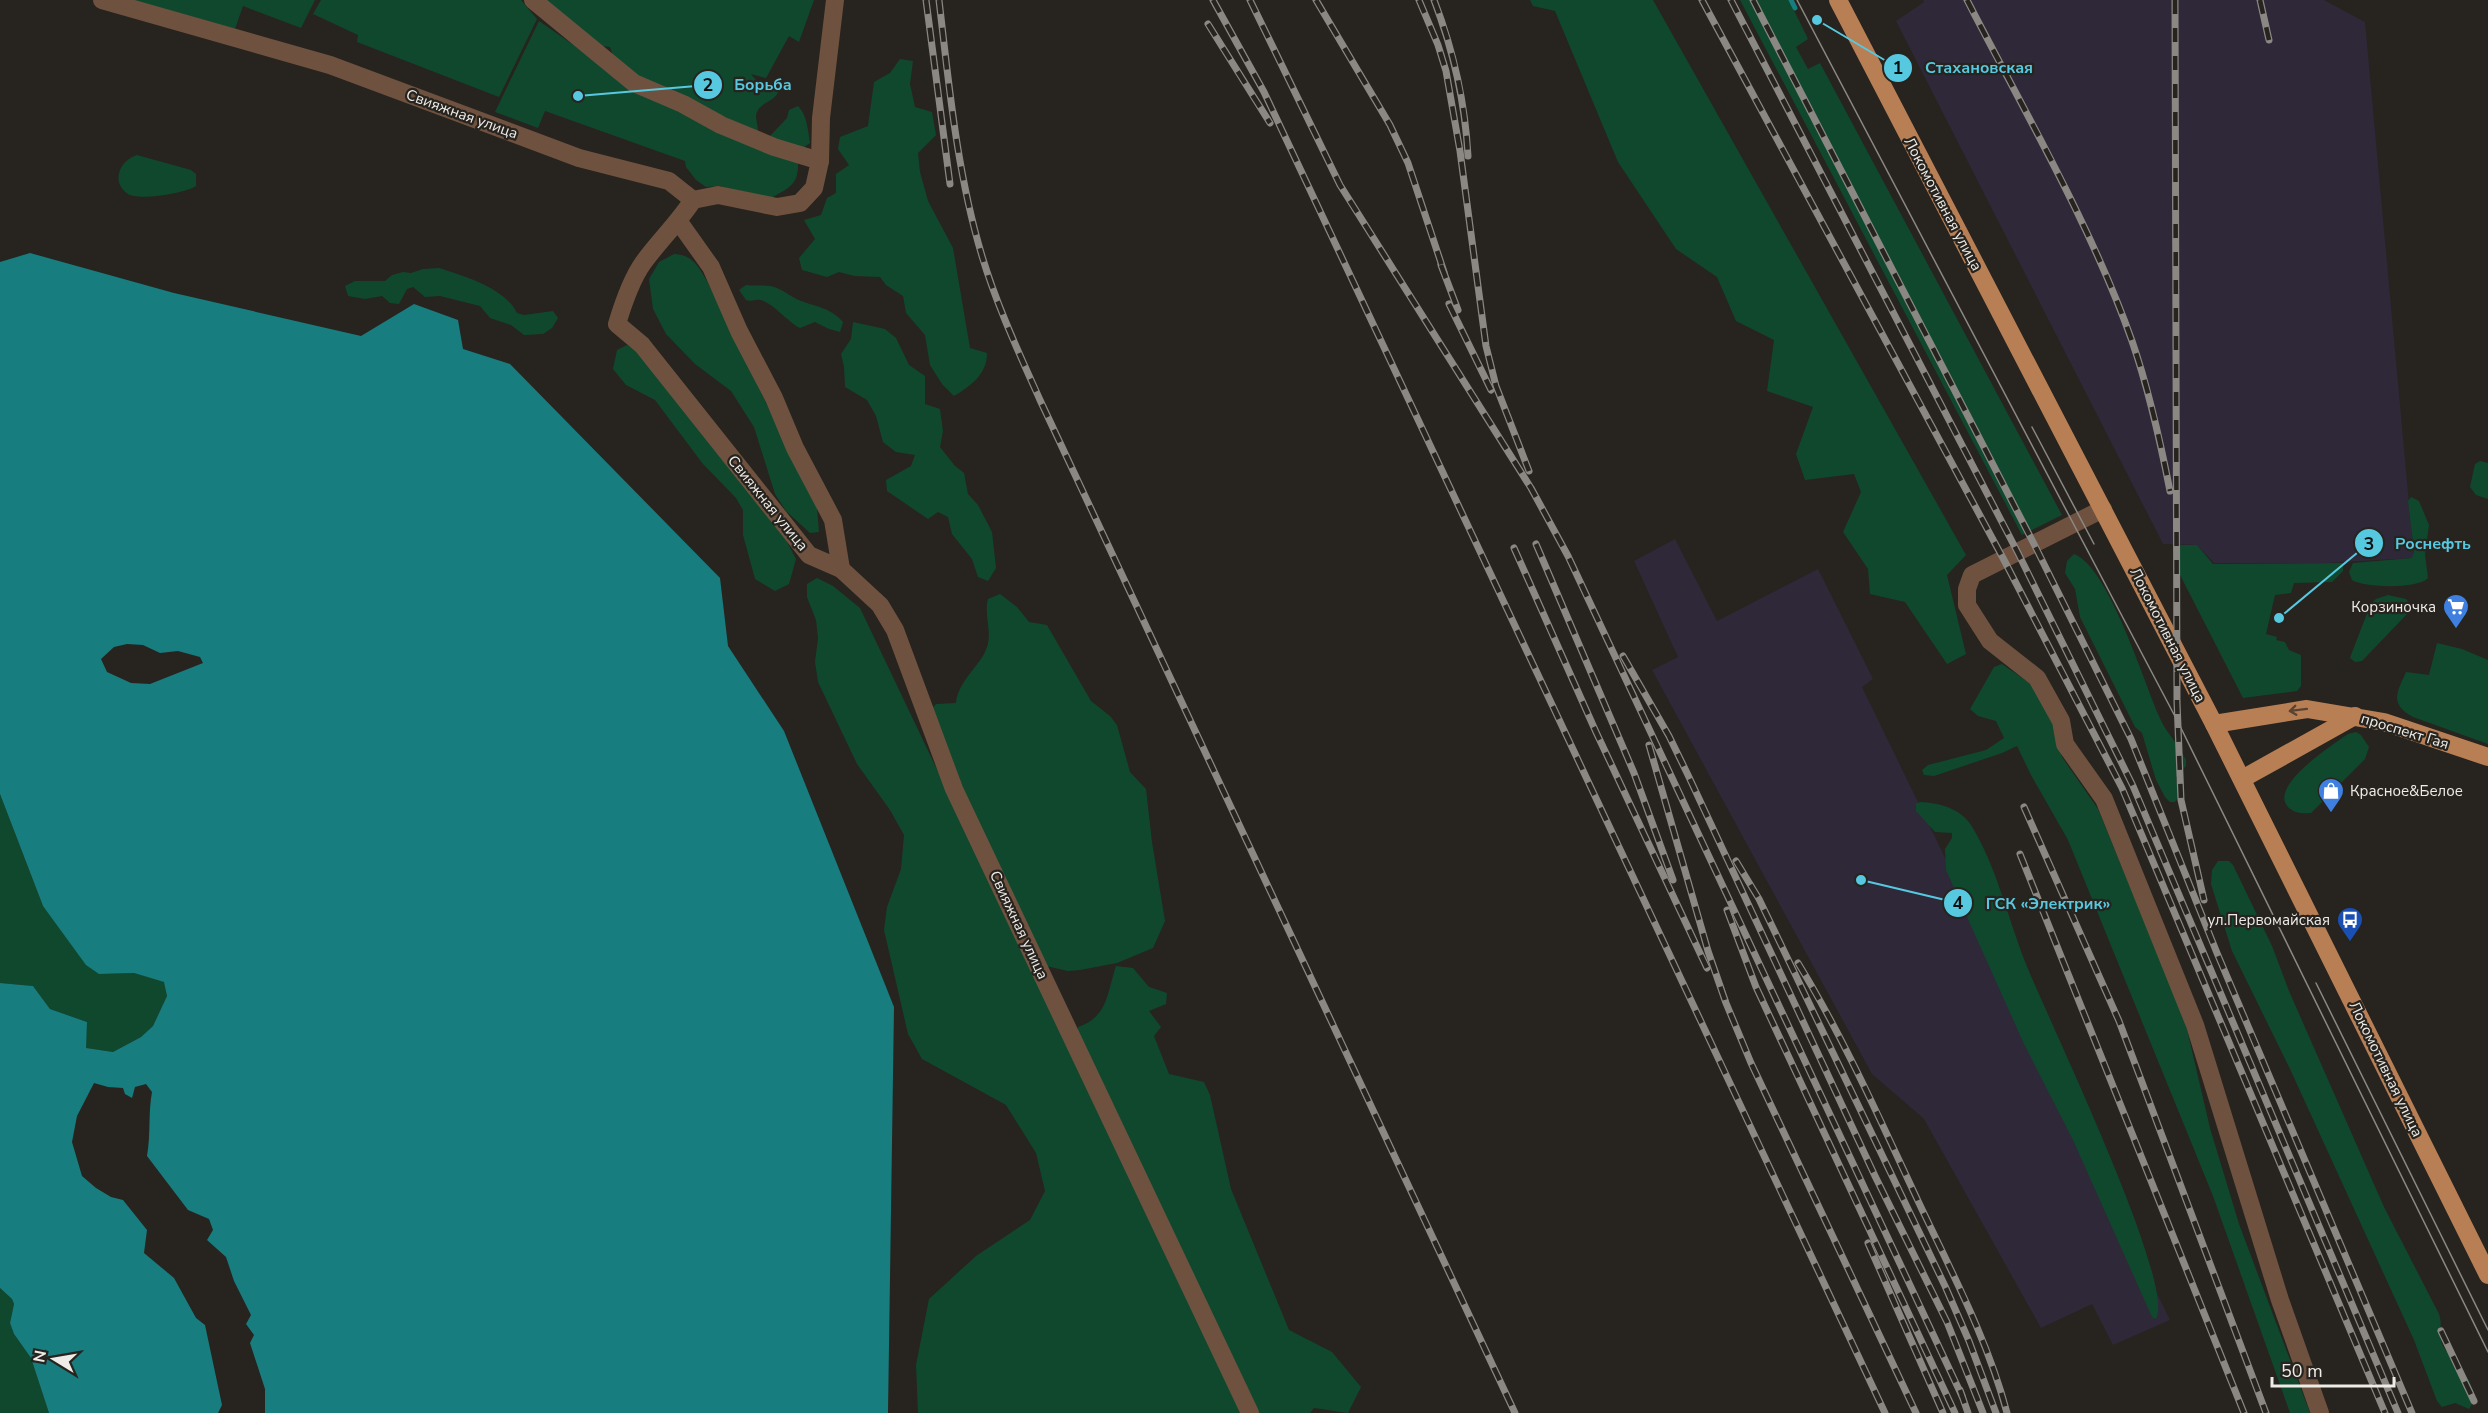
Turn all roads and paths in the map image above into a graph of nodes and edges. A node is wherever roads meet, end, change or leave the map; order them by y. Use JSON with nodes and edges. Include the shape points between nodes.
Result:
{"nodes":[{"id":1,"x":102,"y":0,"type":"edge"},
{"id":2,"x":533,"y":0,"type":"edge"},
{"id":3,"x":835,"y":0,"type":"edge"},
{"id":4,"x":1838,"y":0,"type":"edge"},
{"id":5,"x":820,"y":161,"type":"junction"},
{"id":6,"x":693,"y":200,"type":"junction"},
{"id":7,"x":679,"y":222,"type":"junction"},
{"id":8,"x":2103,"y":509,"type":"junction"},
{"id":9,"x":841,"y":569,"type":"junction"},
{"id":10,"x":2355,"y":716,"type":"junction"},
{"id":11,"x":2214,"y":724,"type":"junction"},
{"id":12,"x":2488,"y":757,"type":"edge"},
{"id":13,"x":2242,"y":779,"type":"junction"},
{"id":14,"x":2488,"y":1275,"type":"edge"},
{"id":15,"x":1250,"y":1413,"type":"edge"},
{"id":16,"x":2320,"y":1413,"type":"edge"}],
"edges":[{"from":1,"to":6,"type":"street","name":"Свияжная улица","via":[[330,65],[579,158],[669,181]]},
{"from":2,"to":5,"type":"street","via":[[634,83],[763,143]]},
{"from":3,"to":5,"type":"street","via":[[820,118]]},
{"from":4,"to":8,"type":"main road","name":"Локомотивная улица"},
{"from":5,"to":6,"type":"street","via":[[814,188],[800,203],[777,207],[718,195]]},
{"from":6,"to":7,"type":"street","name":"Свияжная улица"},
{"from":7,"to":9,"type":"street","via":[[711,267],[795,448],[833,519]]},
{"from":7,"to":9,"type":"street","name":"Свияжная улица","via":[[642,264],[617,324],[642,345],[809,555]]},
{"from":8,"to":11,"type":"main road","name":"Локомотивная улица"},
{"from":8,"to":16,"type":"street","via":[[1972,575],[1967,605],[1990,641],[2037,678],[2061,721],[2065,744],[2104,799],[2195,1025],[2280,1300]]},
{"from":9,"to":15,"type":"street","name":"Свияжная улица","via":[[879,605],[895,630],[954,789]]},
{"from":10,"to":11,"type":"main road","name":"проспект Гая","one_way":true,"via":[[2307,709]]},
{"from":10,"to":12,"type":"main road","name":"проспект Гая"},
{"from":10,"to":13,"type":"main road"},
{"from":11,"to":13,"type":"main road","name":"Локомотивная улица"},
{"from":13,"to":14,"type":"main road","name":"Локомотивная улица"}]}
